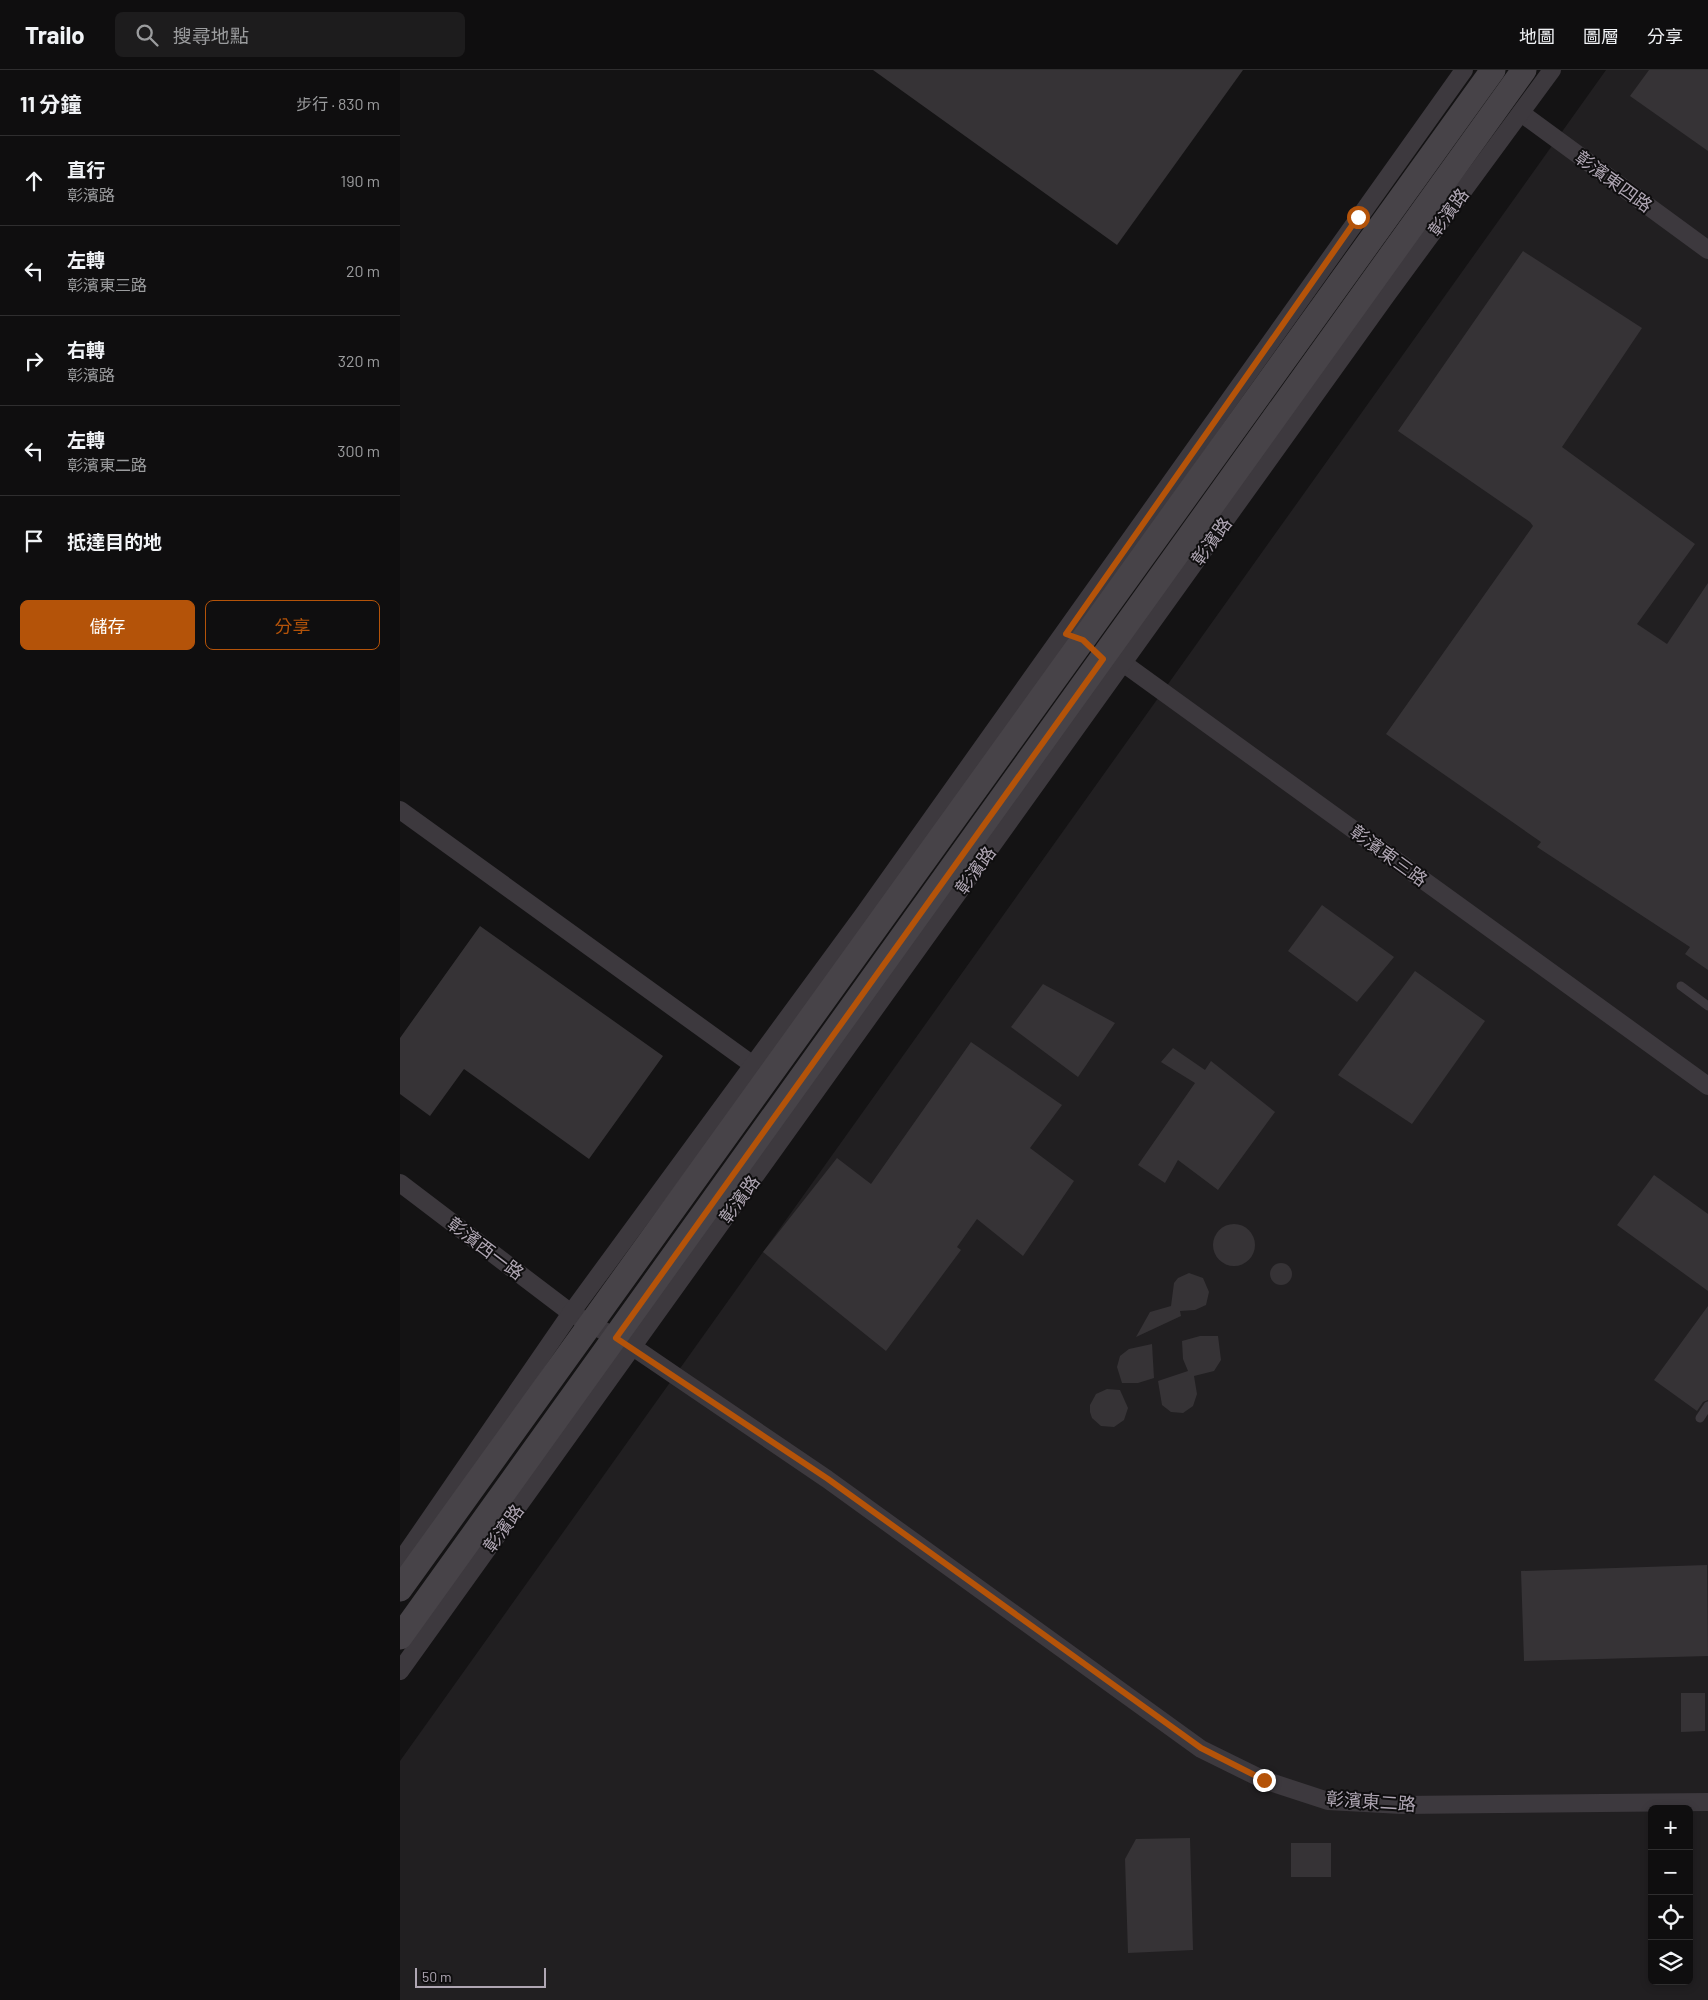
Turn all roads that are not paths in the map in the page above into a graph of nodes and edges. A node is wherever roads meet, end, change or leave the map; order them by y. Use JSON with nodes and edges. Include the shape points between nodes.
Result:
{"nodes":[{"id":1,"x":1464,"y":70,"type":"edge"},
{"id":2,"x":1493,"y":70,"type":"edge"},
{"id":3,"x":1524,"y":70,"type":"edge"},
{"id":4,"x":1552,"y":70,"type":"edge"},
{"id":5,"x":1521,"y":113,"type":"junction"},
{"id":6,"x":1708,"y":250,"type":"edge"},
{"id":7,"x":1074,"y":637,"type":"junction"},
{"id":8,"x":1113,"y":661,"type":"junction"},
{"id":9,"x":400,"y":810,"type":"edge"},
{"id":10,"x":1681,"y":986,"type":"dead end"},
{"id":11,"x":1708,"y":1006,"type":"edge"},
{"id":12,"x":753,"y":1065,"type":"junction"},
{"id":13,"x":1708,"y":1086,"type":"edge"},
{"id":14,"x":400,"y":1183,"type":"edge"},
{"id":15,"x":580,"y":1318,"type":"junction"},
{"id":16,"x":624,"y":1342,"type":"junction"},
{"id":17,"x":1708,"y":1406,"type":"edge"},
{"id":18,"x":1700,"y":1418,"type":"dead end"},
{"id":19,"x":400,"y":1562,"type":"edge"},
{"id":20,"x":400,"y":1589,"type":"edge"},
{"id":21,"x":400,"y":1637,"type":"edge"},
{"id":22,"x":400,"y":1671,"type":"edge"},
{"id":23,"x":1708,"y":1802,"type":"edge"}],
"edges":[{"from":1,"to":7,"type":"street","via":[[1358,217]]},
{"from":2,"to":7,"type":"street"},
{"from":3,"to":8,"type":"street","name":"彰濱路"},
{"from":4,"to":5,"type":"street","name":"彰濱路"},
{"from":5,"to":6,"type":"street","name":"彰濱東四路"},
{"from":5,"to":8,"type":"street","name":"彰濱路"},
{"from":7,"to":8,"type":"street","name":"彰濱東三路"},
{"from":7,"to":12,"type":"street"},
{"from":7,"to":15,"type":"street"},
{"from":8,"to":13,"type":"street","name":"彰濱東三路"},
{"from":8,"to":16,"type":"street","name":"彰濱路"},
{"from":9,"to":12,"type":"street"},
{"from":10,"to":11,"type":"lane"},
{"from":12,"to":15,"type":"street"},
{"from":14,"to":15,"type":"street","name":"彰濱西一路"},
{"from":15,"to":16,"type":"street","name":"彰濱西一路"},
{"from":15,"to":19,"type":"street"},
{"from":15,"to":20,"type":"street"},
{"from":16,"to":21,"type":"street","name":"彰濱路"},
{"from":16,"to":22,"type":"street","name":"彰濱路"},
{"from":16,"to":23,"type":"street","name":"彰濱東二路","via":[[828,1479],[1201,1748],[1264,1780],[1328,1801],[1402,1805]]},
{"from":17,"to":18,"type":"lane"}]}
